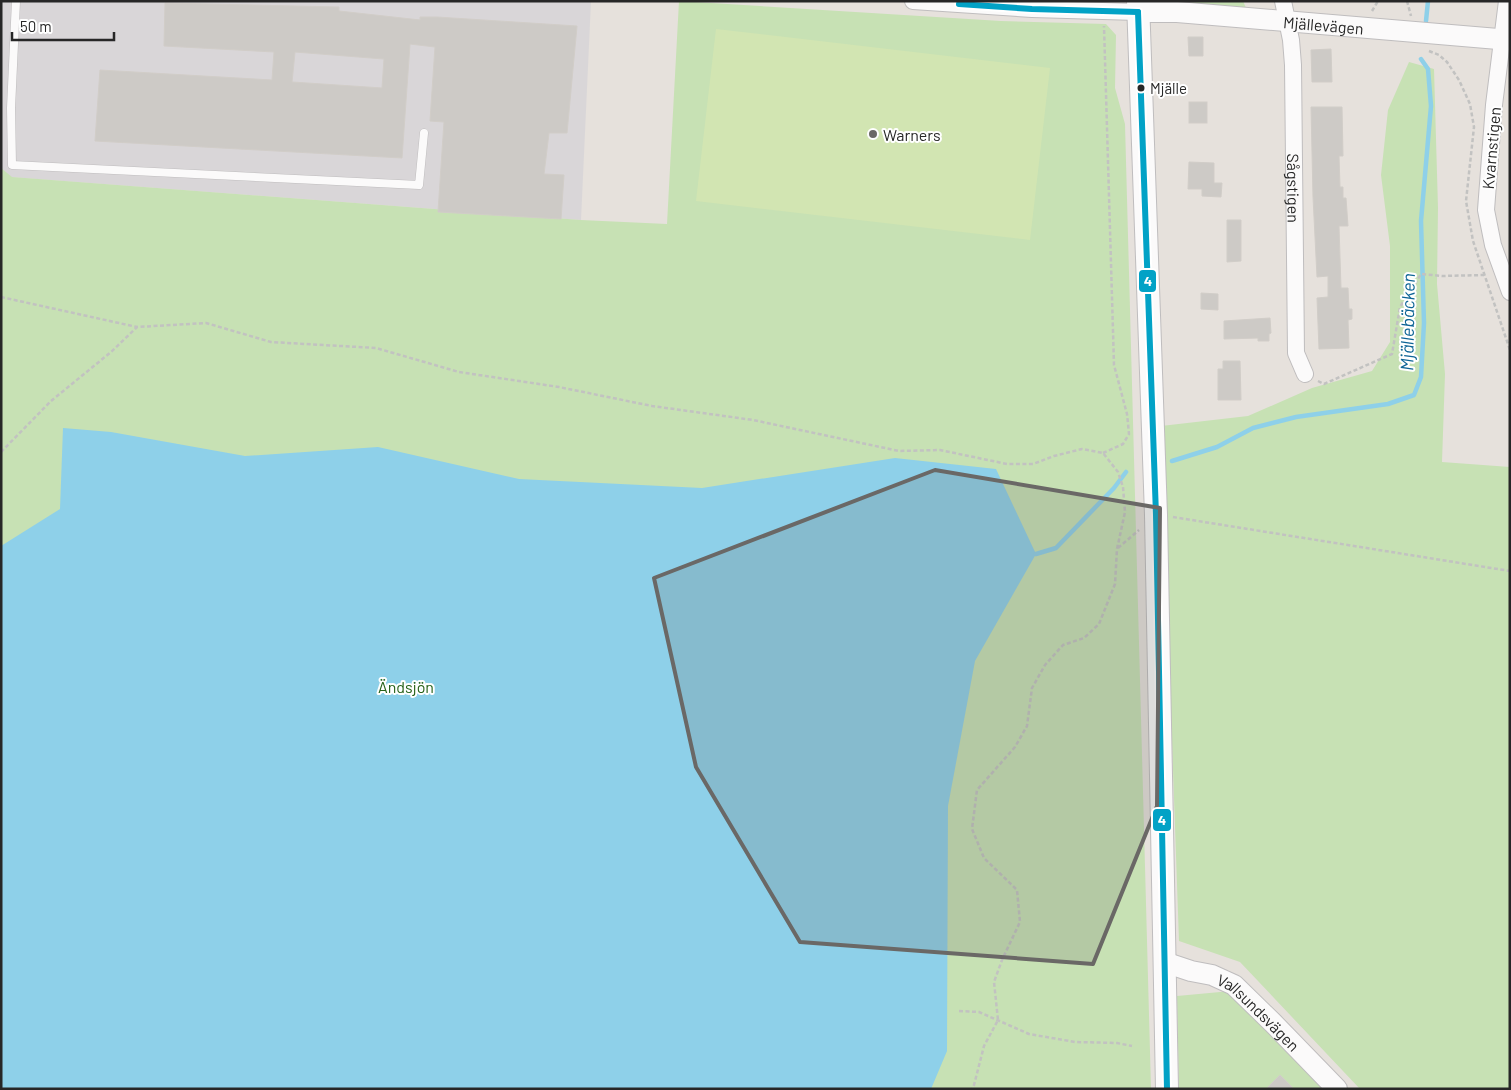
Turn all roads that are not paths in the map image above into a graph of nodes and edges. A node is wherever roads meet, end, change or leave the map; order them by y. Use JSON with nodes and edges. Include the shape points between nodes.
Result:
{"nodes":[{"id":1,"x":16,"y":1,"type":"edge"},
{"id":2,"x":913,"y":1,"type":"edge"},
{"id":3,"x":1283,"y":1,"type":"edge"},
{"id":4,"x":1507,"y":1,"type":"edge"},
{"id":5,"x":959,"y":3,"type":"edge"},
{"id":6,"x":1138,"y":7,"type":"edge"},
{"id":7,"x":1286,"y":22,"type":"junction"},
{"id":8,"x":1506,"y":40,"type":"edge"},
{"id":9,"x":424,"y":133,"type":"dead end"},
{"id":10,"x":1510,"y":292,"type":"edge"},
{"id":11,"x":1304,"y":374,"type":"road end"},
{"id":12,"x":1164,"y":962,"type":"junction"},
{"id":13,"x":1167,"y":1089,"type":"edge"},
{"id":14,"x":1336,"y":1089,"type":"edge"}],
"edges":[{"from":1,"to":9,"type":"lane","via":[[12,165],[419,185]]},
{"from":2,"to":5,"type":"street"},
{"from":3,"to":7,"type":"street","name":"Sågstigen"},
{"from":4,"to":8,"type":"street","name":"Kvarnstigen"},
{"from":5,"to":6,"type":"street","via":[[1032,9]]},
{"from":6,"to":7,"type":"street","name":"Mjällevägen"},
{"from":6,"to":12,"type":"main road","via":[[1156,515]]},
{"from":7,"to":8,"type":"street","name":"Mjällevägen"},
{"from":7,"to":11,"type":"street","name":"Sågstigen","via":[[1293,66],[1296,353]]},
{"from":8,"to":10,"type":"street","name":"Kvarnstigen","via":[[1494,105],[1486,210],[1492,245]]},
{"from":12,"to":13,"type":"main road"},
{"from":12,"to":14,"type":"street","name":"Vallsundsvägen","via":[[1212,975],[1234,985]]}]}
